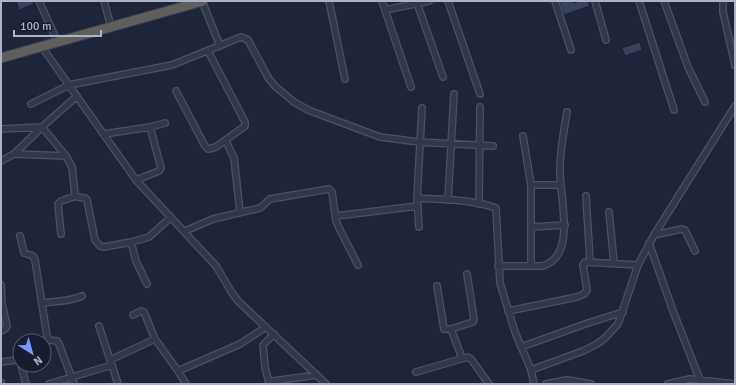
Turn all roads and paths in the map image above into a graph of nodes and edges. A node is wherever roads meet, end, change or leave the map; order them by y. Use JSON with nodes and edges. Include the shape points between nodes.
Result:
{"nodes":[{"id":1,"x":39,"y":1,"type":"edge"},
{"id":2,"x":104,"y":1,"type":"edge"},
{"id":3,"x":203,"y":1,"type":"edge"},
{"id":4,"x":329,"y":1,"type":"edge"},
{"id":5,"x":382,"y":1,"type":"edge"},
{"id":6,"x":429,"y":1,"type":"edge"},
{"id":7,"x":448,"y":1,"type":"edge"},
{"id":8,"x":555,"y":1,"type":"edge"},
{"id":9,"x":595,"y":1,"type":"edge"},
{"id":10,"x":639,"y":1,"type":"edge"},
{"id":11,"x":664,"y":1,"type":"edge"},
{"id":12,"x":724,"y":1,"type":"edge"},
{"id":13,"x":186,"y":3,"type":"edge"},
{"id":14,"x":417,"y":4,"type":"junction"},
{"id":15,"x":385,"y":10,"type":"junction"},
{"id":16,"x":111,"y":27,"type":"junction"},
{"id":17,"x":606,"y":40,"type":"dead end"},
{"id":18,"x":732,"y":42,"type":"edge"},
{"id":19,"x":58,"y":43,"type":"junction"},
{"id":20,"x":220,"y":46,"type":"junction"},
{"id":21,"x":42,"y":47,"type":"junction"},
{"id":22,"x":571,"y":50,"type":"dead end"},
{"id":23,"x":208,"y":51,"type":"junction"},
{"id":24,"x":1,"y":58,"type":"edge"},
{"id":25,"x":735,"y":65,"type":"edge"},
{"id":26,"x":443,"y":77,"type":"dead end"},
{"id":27,"x":345,"y":79,"type":"dead end"},
{"id":28,"x":69,"y":85,"type":"junction"},
{"id":29,"x":412,"y":87,"type":"dead end"},
{"id":30,"x":176,"y":91,"type":"dead end"},
{"id":31,"x":454,"y":94,"type":"dead end"},
{"id":32,"x":480,"y":94,"type":"dead end"},
{"id":33,"x":77,"y":96,"type":"junction"},
{"id":34,"x":705,"y":102,"type":"dead end"},
{"id":35,"x":31,"y":104,"type":"dead end"},
{"id":36,"x":735,"y":106,"type":"edge"},
{"id":37,"x":480,"y":107,"type":"dead end"},
{"id":38,"x":422,"y":108,"type":"dead end"},
{"id":39,"x":674,"y":110,"type":"dead end"},
{"id":40,"x":567,"y":112,"type":"dead end"},
{"id":41,"x":165,"y":123,"type":"dead end"},
{"id":42,"x":42,"y":127,"type":"junction"},
{"id":43,"x":150,"y":127,"type":"junction"},
{"id":44,"x":1,"y":129,"type":"edge"},
{"id":45,"x":104,"y":134,"type":"junction"},
{"id":46,"x":523,"y":136,"type":"dead end"},
{"id":47,"x":226,"y":141,"type":"junction"},
{"id":48,"x":421,"y":142,"type":"junction"},
{"id":49,"x":451,"y":144,"type":"junction"},
{"id":50,"x":480,"y":146,"type":"junction"},
{"id":51,"x":493,"y":146,"type":"dead end"},
{"id":52,"x":14,"y":154,"type":"junction"},
{"id":53,"x":66,"y":156,"type":"junction"},
{"id":54,"x":1,"y":161,"type":"edge"},
{"id":55,"x":136,"y":180,"type":"junction"},
{"id":56,"x":531,"y":185,"type":"junction"},
{"id":57,"x":560,"y":185,"type":"junction"},
{"id":58,"x":76,"y":196,"type":"junction"},
{"id":59,"x":586,"y":196,"type":"dead end"},
{"id":60,"x":418,"y":198,"type":"junction"},
{"id":61,"x":448,"y":200,"type":"junction"},
{"id":62,"x":479,"y":204,"type":"junction"},
{"id":63,"x":418,"y":206,"type":"junction"},
{"id":64,"x":240,"y":212,"type":"junction"},
{"id":65,"x":609,"y":212,"type":"dead end"},
{"id":66,"x":336,"y":216,"type":"junction"},
{"id":67,"x":171,"y":217,"type":"junction"},
{"id":68,"x":564,"y":225,"type":"junction"},
{"id":69,"x":419,"y":227,"type":"dead end"},
{"id":70,"x":532,"y":227,"type":"junction"},
{"id":71,"x":185,"y":231,"type":"junction"},
{"id":72,"x":61,"y":234,"type":"dead end"},
{"id":73,"x":654,"y":235,"type":"junction"},
{"id":74,"x":20,"y":236,"type":"dead end"},
{"id":75,"x":131,"y":242,"type":"junction"},
{"id":76,"x":649,"y":243,"type":"junction"},
{"id":77,"x":695,"y":251,"type":"dead end"},
{"id":78,"x":590,"y":261,"type":"junction"},
{"id":79,"x":614,"y":263,"type":"junction"},
{"id":80,"x":638,"y":265,"type":"junction"},
{"id":81,"x":358,"y":266,"type":"dead end"},
{"id":82,"x":498,"y":266,"type":"junction"},
{"id":83,"x":531,"y":266,"type":"junction"},
{"id":84,"x":467,"y":274,"type":"dead end"},
{"id":85,"x":146,"y":284,"type":"dead end"},
{"id":86,"x":1,"y":285,"type":"edge"},
{"id":87,"x":437,"y":286,"type":"dead end"},
{"id":88,"x":82,"y":296,"type":"dead end"},
{"id":89,"x":42,"y":303,"type":"junction"},
{"id":90,"x":508,"y":311,"type":"junction"},
{"id":91,"x":623,"y":312,"type":"junction"},
{"id":92,"x":133,"y":315,"type":"dead end"},
{"id":93,"x":99,"y":326,"type":"dead end"},
{"id":94,"x":266,"y":326,"type":"junction"},
{"id":95,"x":451,"y":329,"type":"junction"},
{"id":96,"x":1,"y":331,"type":"edge"},
{"id":97,"x":274,"y":334,"type":"junction"},
{"id":98,"x":155,"y":339,"type":"junction"},
{"id":99,"x":520,"y":347,"type":"junction"},
{"id":100,"x":462,"y":358,"type":"junction"},
{"id":101,"x":12,"y":361,"type":"edge"},
{"id":102,"x":1,"y":362,"type":"edge"},
{"id":103,"x":111,"y":363,"type":"junction"},
{"id":104,"x":531,"y":370,"type":"junction"},
{"id":105,"x":178,"y":371,"type":"junction"},
{"id":106,"x":416,"y":372,"type":"dead end"},
{"id":107,"x":23,"y":373,"type":"edge"},
{"id":108,"x":317,"y":375,"type":"junction"},
{"id":109,"x":72,"y":378,"type":"junction"},
{"id":110,"x":700,"y":380,"type":"junction"},
{"id":111,"x":579,"y":382,"type":"edge"},
{"id":112,"x":26,"y":384,"type":"edge"},
{"id":113,"x":49,"y":384,"type":"edge"},
{"id":114,"x":74,"y":384,"type":"edge"},
{"id":115,"x":118,"y":384,"type":"edge"},
{"id":116,"x":186,"y":384,"type":"edge"},
{"id":117,"x":269,"y":384,"type":"edge"},
{"id":118,"x":326,"y":384,"type":"edge"},
{"id":119,"x":489,"y":384,"type":"edge"},
{"id":120,"x":534,"y":384,"type":"edge"},
{"id":121,"x":546,"y":384,"type":"edge"},
{"id":122,"x":591,"y":384,"type":"edge"},
{"id":123,"x":668,"y":384,"type":"edge"},
{"id":124,"x":735,"y":384,"type":"edge"}],
"edges":[{"from":1,"to":19,"type":"street"},
{"from":2,"to":16,"type":"street"},
{"from":3,"to":13,"type":"highway"},
{"from":3,"to":20,"type":"street"},
{"from":4,"to":27,"type":"street"},
{"from":5,"to":15,"type":"street"},
{"from":6,"to":14,"type":"street"},
{"from":7,"to":32,"type":"street"},
{"from":8,"to":22,"type":"street"},
{"from":9,"to":17,"type":"street"},
{"from":10,"to":39,"type":"street"},
{"from":11,"to":34,"type":"street","via":[[688,67]]},
{"from":12,"to":18,"type":"street","via":[[722,12]]},
{"from":13,"to":16,"type":"highway"},
{"from":14,"to":15,"type":"street"},
{"from":14,"to":26,"type":"street"},
{"from":15,"to":29,"type":"street"},
{"from":16,"to":19,"type":"highway"},
{"from":18,"to":25,"type":"street"},
{"from":19,"to":21,"type":"highway"},
{"from":20,"to":23,"type":"street"},
{"from":20,"to":48,"type":"street","via":[[241,37],[248,40],[269,79],[294,102],[308,110],[380,137]]},
{"from":21,"to":24,"type":"highway"},
{"from":21,"to":28,"type":"street"},
{"from":23,"to":28,"type":"street","via":[[172,65]]},
{"from":23,"to":47,"type":"street","via":[[246,124]]},
{"from":28,"to":33,"type":"street"},
{"from":28,"to":35,"type":"street"},
{"from":30,"to":47,"type":"street","via":[[205,146],[208,149]]},
{"from":31,"to":49,"type":"street"},
{"from":33,"to":42,"type":"street"},
{"from":33,"to":45,"type":"street"},
{"from":36,"to":73,"type":"street"},
{"from":37,"to":50,"type":"street"},
{"from":38,"to":48,"type":"street"},
{"from":40,"to":57,"type":"street"},
{"from":41,"to":43,"type":"street"},
{"from":42,"to":44,"type":"street"},
{"from":42,"to":52,"type":"street"},
{"from":42,"to":53,"type":"street"},
{"from":43,"to":45,"type":"street"},
{"from":43,"to":55,"type":"street","via":[[162,168]]},
{"from":45,"to":55,"type":"street"},
{"from":46,"to":56,"type":"street"},
{"from":47,"to":64,"type":"street","via":[[234,158]]},
{"from":48,"to":49,"type":"street"},
{"from":48,"to":60,"type":"street"},
{"from":49,"to":50,"type":"street"},
{"from":49,"to":61,"type":"street"},
{"from":50,"to":51,"type":"street"},
{"from":50,"to":62,"type":"street"},
{"from":52,"to":53,"type":"street"},
{"from":52,"to":54,"type":"street"},
{"from":53,"to":58,"type":"street","via":[[73,170]]},
{"from":55,"to":67,"type":"street"},
{"from":56,"to":57,"type":"street"},
{"from":56,"to":70,"type":"street"},
{"from":57,"to":68,"type":"street"},
{"from":58,"to":72,"type":"street","via":[[58,204]]},
{"from":58,"to":75,"type":"street","via":[[87,200],[95,240],[100,246]]},
{"from":59,"to":78,"type":"street"},
{"from":60,"to":61,"type":"street"},
{"from":60,"to":63,"type":"street"},
{"from":61,"to":62,"type":"street"},
{"from":62,"to":82,"type":"street","via":[[496,210]]},
{"from":63,"to":66,"type":"street"},
{"from":63,"to":69,"type":"street"},
{"from":64,"to":66,"type":"street","via":[[260,208],[270,199],[327,189],[332,192]]},
{"from":64,"to":71,"type":"street","via":[[213,219]]},
{"from":65,"to":79,"type":"street"},
{"from":66,"to":81,"type":"street"},
{"from":67,"to":71,"type":"street"},
{"from":67,"to":75,"type":"street","via":[[149,237]]},
{"from":68,"to":70,"type":"street"},
{"from":68,"to":83,"type":"street","via":[[562,249],[558,255],[548,265]]},
{"from":70,"to":83,"type":"street"},
{"from":71,"to":94,"type":"street","via":[[216,266],[238,301]]},
{"from":73,"to":76,"type":"street"},
{"from":73,"to":77,"type":"street","via":[[685,230]]},
{"from":74,"to":89,"type":"street","via":[[24,253],[35,257]]},
{"from":75,"to":85,"type":"street","via":[[136,262]]},
{"from":76,"to":80,"type":"street"},
{"from":76,"to":110,"type":"street"},
{"from":78,"to":79,"type":"street"},
{"from":78,"to":90,"type":"street","via":[[583,265],[587,290],[581,296]]},
{"from":79,"to":80,"type":"street"},
{"from":80,"to":91,"type":"street"},
{"from":82,"to":83,"type":"street"},
{"from":82,"to":90,"type":"street"},
{"from":84,"to":95,"type":"street","via":[[474,321]]},
{"from":86,"to":96,"type":"street","via":[[7,326]]},
{"from":87,"to":95,"type":"street","via":[[444,328]]},
{"from":88,"to":89,"type":"street","via":[[70,301]]},
{"from":89,"to":109,"type":"street","via":[[47,336],[59,344]]},
{"from":90,"to":99,"type":"street"},
{"from":91,"to":99,"type":"street"},
{"from":91,"to":104,"type":"street","via":[[618,324],[597,344]]},
{"from":92,"to":98,"type":"street","via":[[143,311]]},
{"from":93,"to":103,"type":"street"},
{"from":94,"to":97,"type":"street"},
{"from":94,"to":105,"type":"street","via":[[240,344]]},
{"from":95,"to":100,"type":"street"},
{"from":97,"to":108,"type":"street"},
{"from":97,"to":117,"type":"street","via":[[263,344]]},
{"from":98,"to":103,"type":"street"},
{"from":98,"to":105,"type":"street"},
{"from":99,"to":104,"type":"street"},
{"from":100,"to":106,"type":"street"},
{"from":100,"to":119,"type":"street","via":[[471,359]]},
{"from":101,"to":102,"type":"street"},
{"from":103,"to":109,"type":"street"},
{"from":103,"to":115,"type":"street"},
{"from":104,"to":120,"type":"street"},
{"from":105,"to":116,"type":"street"},
{"from":107,"to":112,"type":"street"},
{"from":108,"to":117,"type":"street","via":[[273,381]]},
{"from":108,"to":118,"type":"street"},
{"from":109,"to":113,"type":"street"},
{"from":109,"to":114,"type":"street"},
{"from":110,"to":123,"type":"street"},
{"from":110,"to":124,"type":"street"},
{"from":111,"to":121,"type":"street","via":[[567,380]]},
{"from":111,"to":122,"type":"street"}]}
